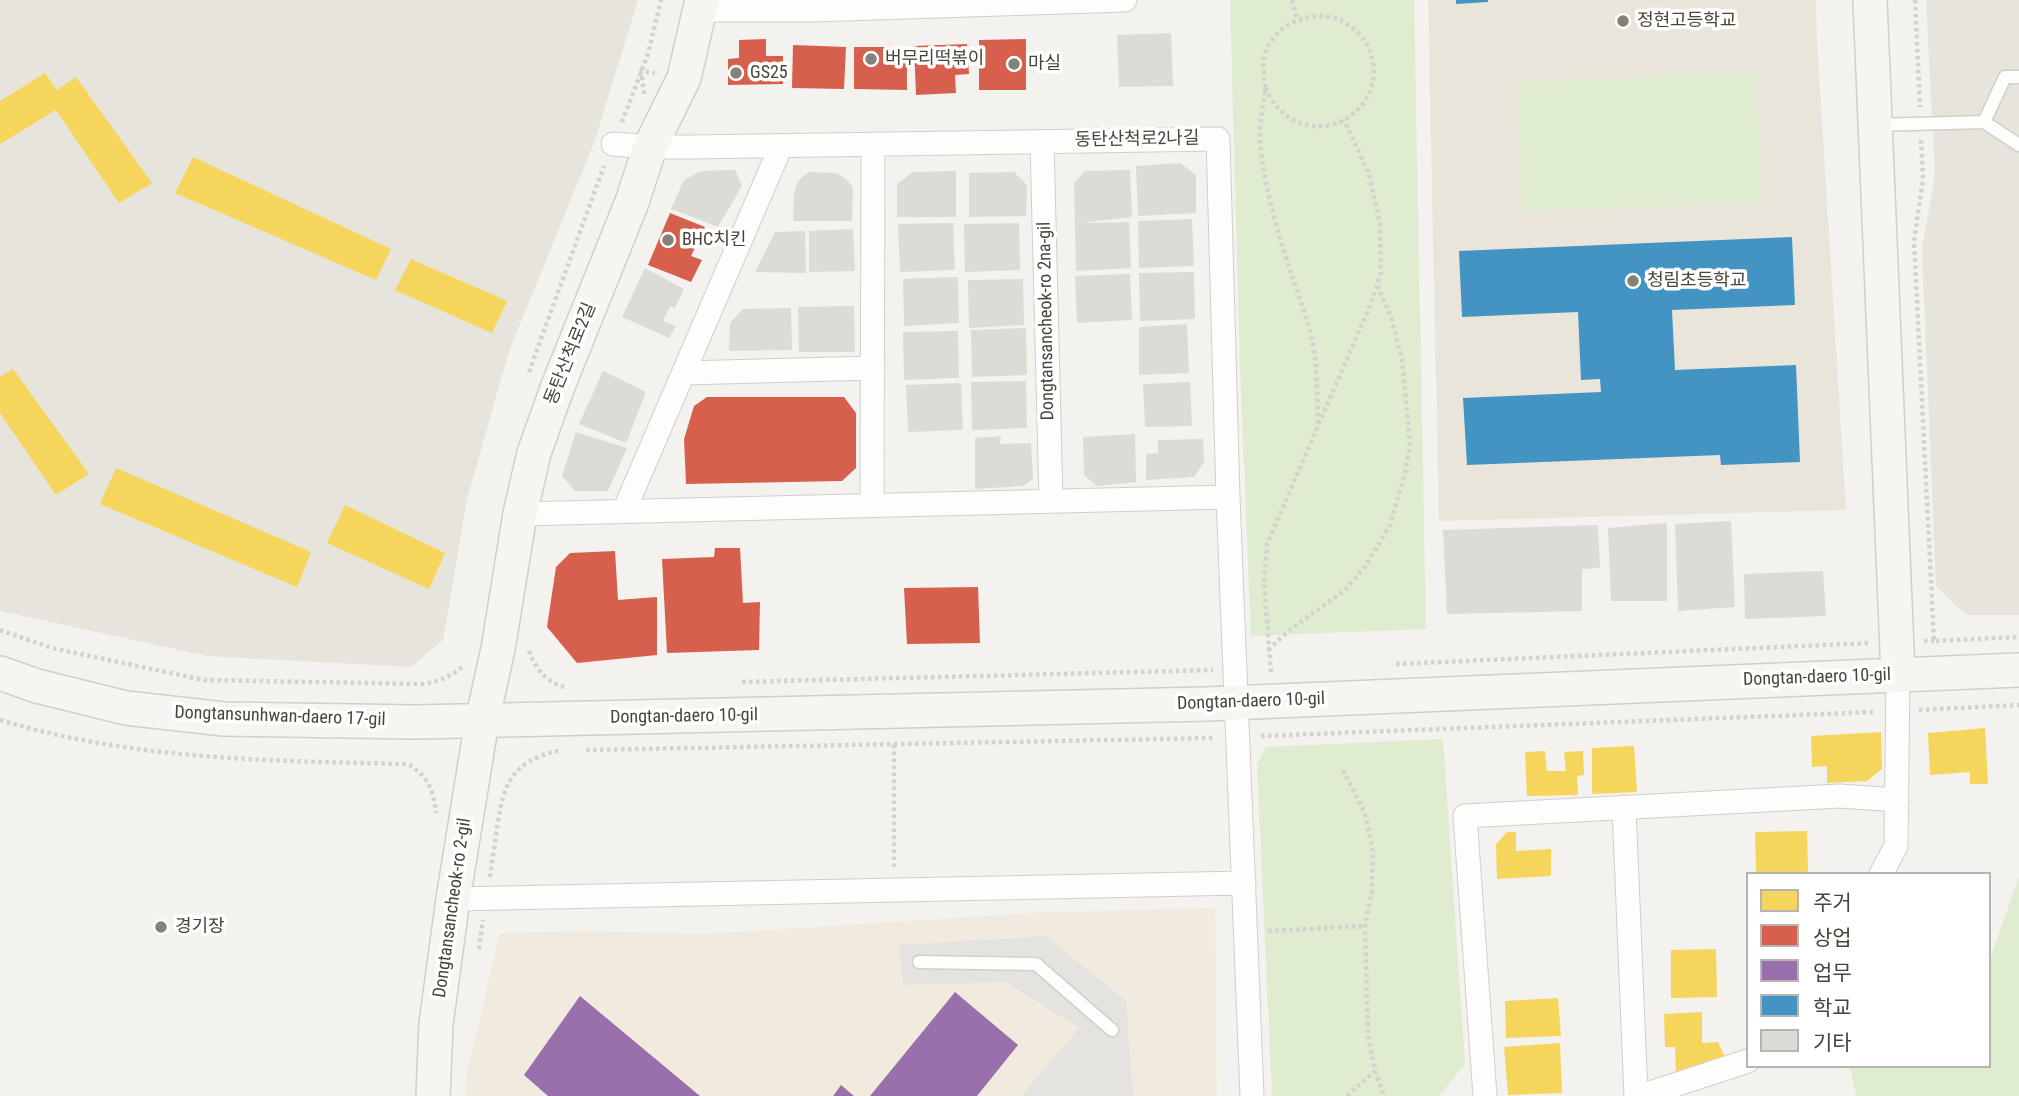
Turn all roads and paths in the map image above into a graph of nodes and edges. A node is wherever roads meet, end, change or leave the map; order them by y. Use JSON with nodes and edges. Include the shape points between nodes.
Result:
{"nodes":[{"id":1,"x":662,"y":0,"type":"edge"},
{"id":2,"x":1125,"y":0,"type":"edge"},
{"id":3,"x":1292,"y":0,"type":"edge"},
{"id":4,"x":1870,"y":0,"type":"edge"},
{"id":5,"x":1915,"y":0,"type":"edge"},
{"id":6,"x":1037,"y":2,"type":"edge"},
{"id":7,"x":878,"y":4,"type":"edge"},
{"id":8,"x":701,"y":5,"type":"edge"},
{"id":9,"x":813,"y":5,"type":"edge"},
{"id":10,"x":1297,"y":20,"type":"junction"},
{"id":11,"x":2019,"y":77,"type":"edge"},
{"id":12,"x":1265,"y":88,"type":"junction"},
{"id":13,"x":1344,"y":120,"type":"junction"},
{"id":14,"x":1984,"y":122,"type":"junction"},
{"id":15,"x":1920,"y":124,"type":"junction"},
{"id":16,"x":1875,"y":125,"type":"junction"},
{"id":17,"x":1042,"y":142,"type":"junction"},
{"id":18,"x":613,"y":144,"type":"joint"},
{"id":19,"x":873,"y":144,"type":"junction"},
{"id":20,"x":2019,"y":145,"type":"edge"},
{"id":21,"x":781,"y":146,"type":"junction"},
{"id":22,"x":650,"y":147,"type":"junction"},
{"id":23,"x":1377,"y":285,"type":"junction"},
{"id":24,"x":873,"y":368,"type":"junction"},
{"id":25,"x":684,"y":373,"type":"junction"},
{"id":26,"x":1318,"y":425,"type":"junction"},
{"id":27,"x":1228,"y":497,"type":"junction"},
{"id":28,"x":1051,"y":501,"type":"junction"},
{"id":29,"x":873,"y":505,"type":"junction"},
{"id":30,"x":624,"y":511,"type":"junction"},
{"id":31,"x":520,"y":514,"type":"junction"},
{"id":32,"x":0,"y":630,"type":"edge"},
{"id":33,"x":2019,"y":637,"type":"edge"},
{"id":34,"x":1870,"y":643,"type":"dead end"},
{"id":35,"x":527,"y":648,"type":"dead end"},
{"id":36,"x":1268,"y":650,"type":"junction"},
{"id":37,"x":1396,"y":664,"type":"dead end"},
{"id":38,"x":1270,"y":669,"type":"dead end"},
{"id":39,"x":2019,"y":670,"type":"edge"},
{"id":40,"x":1205,"y":671,"type":"dead end"},
{"id":41,"x":0,"y":673,"type":"edge"},
{"id":42,"x":1898,"y":675,"type":"junction"},
{"id":43,"x":741,"y":682,"type":"dead end"},
{"id":44,"x":424,"y":684,"type":"dead end"},
{"id":45,"x":575,"y":687,"type":"dead end"},
{"id":46,"x":1237,"y":702,"type":"junction"},
{"id":47,"x":2019,"y":705,"type":"edge"},
{"id":48,"x":1898,"y":711,"type":"junction"},
{"id":49,"x":0,"y":720,"type":"edge"},
{"id":50,"x":482,"y":720,"type":"junction"},
{"id":51,"x":1272,"y":736,"type":"dead end"},
{"id":52,"x":1208,"y":738,"type":"dead end"},
{"id":53,"x":894,"y":744,"type":"junction"},
{"id":54,"x":582,"y":750,"type":"dead end"},
{"id":55,"x":568,"y":751,"type":"dead end"},
{"id":56,"x":1343,"y":770,"type":"dead end"},
{"id":57,"x":433,"y":793,"type":"dead end"},
{"id":58,"x":1897,"y":800,"type":"junction"},
{"id":59,"x":1624,"y":807,"type":"junction"},
{"id":60,"x":1882,"y":872,"type":"edge"},
{"id":61,"x":1244,"y":883,"type":"junction"},
{"id":62,"x":894,"y":890,"type":"junction"},
{"id":63,"x":486,"y":897,"type":"junction"},
{"id":64,"x":453,"y":899,"type":"junction"},
{"id":65,"x":1365,"y":926,"type":"junction"},
{"id":66,"x":1258,"y":932,"type":"dead end"},
{"id":67,"x":477,"y":961,"type":"dead end"},
{"id":68,"x":919,"y":962,"type":"dead end"},
{"id":69,"x":1112,"y":1030,"type":"dead end"},
{"id":70,"x":1746,"y":1062,"type":"edge"},
{"id":71,"x":1375,"y":1071,"type":"junction"},
{"id":72,"x":433,"y":1096,"type":"edge"},
{"id":73,"x":1252,"y":1096,"type":"edge"},
{"id":74,"x":1347,"y":1096,"type":"edge"},
{"id":75,"x":1384,"y":1096,"type":"edge"},
{"id":76,"x":1485,"y":1096,"type":"edge"},
{"id":77,"x":1639,"y":1096,"type":"edge"}],
"edges":[{"from":1,"to":18,"type":"path","via":[[648,54]]},
{"from":2,"to":6,"type":"street"},
{"from":3,"to":10,"type":"path"},
{"from":4,"to":16,"type":"street"},
{"from":5,"to":15,"type":"path"},
{"from":6,"to":7,"type":"street"},
{"from":7,"to":9,"type":"street"},
{"from":8,"to":9,"type":"street"},
{"from":8,"to":22,"type":"street","name":"동탄산척로2길","via":[[684,78]]},
{"from":10,"to":12,"type":"path","via":[[1283,28],[1268,47],[1262,72]]},
{"from":10,"to":13,"type":"path","via":[[1331,17],[1346,23],[1369,48],[1373,81],[1368,97]]},
{"from":11,"to":14,"type":"lane","via":[[2005,77]]},
{"from":12,"to":13,"type":"path","via":[[1272,103],[1297,122],[1312,127]]},
{"from":12,"to":26,"type":"path","via":[[1261,142],[1277,224],[1311,332]]},
{"from":13,"to":23,"type":"path","via":[[1369,174],[1380,224]]},
{"from":14,"to":15,"type":"lane"},
{"from":14,"to":20,"type":"lane"},
{"from":15,"to":16,"type":"lane"},
{"from":15,"to":33,"type":"path","via":[[1923,179],[1914,241],[1934,641]]},
{"from":16,"to":42,"type":"street"},
{"from":17,"to":19,"type":"street","name":"동탄산척로2나길"},
{"from":17,"to":27,"type":"street","name":"동탄산척로2나길","via":[[1218,139]]},
{"from":17,"to":28,"type":"street","name":"Dongtansancheok-ro 2na-gil"},
{"from":18,"to":22,"type":"street","name":"동탄산척로2나길"},
{"from":19,"to":21,"type":"street","name":"동탄산척로2나길"},
{"from":19,"to":24,"type":"street"},
{"from":21,"to":22,"type":"street","name":"동탄산척로2나길"},
{"from":21,"to":25,"type":"street"},
{"from":22,"to":31,"type":"street","name":"동탄산척로2길","via":[[534,453]]},
{"from":23,"to":26,"type":"path"},
{"from":23,"to":36,"type":"path","via":[[1402,359],[1410,445],[1391,525],[1345,590]]},
{"from":24,"to":25,"type":"street"},
{"from":24,"to":29,"type":"street"},
{"from":25,"to":30,"type":"street"},
{"from":26,"to":36,"type":"path","via":[[1267,544]]},
{"from":27,"to":28,"type":"street"},
{"from":27,"to":46,"type":"street","name":"동탄산척로2나길"},
{"from":28,"to":29,"type":"street"},
{"from":29,"to":30,"type":"street"},
{"from":30,"to":31,"type":"street"},
{"from":31,"to":50,"type":"street","name":"동탄산척로2길"},
{"from":32,"to":44,"type":"path","via":[[52,648],[204,680]]},
{"from":34,"to":37,"type":"path"},
{"from":35,"to":45,"type":"path","via":[[548,680],[561,687]]},
{"from":36,"to":38,"type":"path"},
{"from":39,"to":42,"type":"street","name":"Dongtan-daero 10-gil"},
{"from":40,"to":43,"type":"path"},
{"from":41,"to":50,"type":"street","name":"Dongtansunhwan-daero 17-gil","via":[[126,708],[225,719]]},
{"from":42,"to":46,"type":"street","name":"Dongtan-daero 10-gil"},
{"from":42,"to":48,"type":"street"},
{"from":46,"to":50,"type":"street","name":"Dongtan-daero 10-gil"},
{"from":46,"to":61,"type":"street","name":"동탄산척로2나길"},
{"from":47,"to":48,"type":"path"},
{"from":48,"to":51,"type":"path"},
{"from":48,"to":58,"type":"street"},
{"from":49,"to":57,"type":"path","via":[[138,750],[197,757],[408,764],[426,779]]},
{"from":50,"to":64,"type":"street","name":"Dongtansancheok-ro 2-gil"},
{"from":52,"to":53,"type":"path"},
{"from":53,"to":54,"type":"path"},
{"from":53,"to":62,"type":"path"},
{"from":55,"to":63,"type":"path","via":[[555,751],[520,768],[503,794]]},
{"from":56,"to":65,"type":"path","via":[[1364,811],[1373,850]]},
{"from":58,"to":59,"type":"street","via":[[1840,796]]},
{"from":58,"to":60,"type":"street","via":[[1896,846]]},
{"from":59,"to":76,"type":"street","via":[[1465,816]]},
{"from":59,"to":77,"type":"street"},
{"from":61,"to":62,"type":"street"},
{"from":61,"to":73,"type":"street","name":"동탄산척로2나길"},
{"from":62,"to":63,"type":"street"},
{"from":63,"to":64,"type":"street"},
{"from":63,"to":67,"type":"path"},
{"from":64,"to":72,"type":"street","name":"Dongtansancheok-ro 2-gil","via":[[436,1024]]},
{"from":65,"to":66,"type":"path"},
{"from":65,"to":71,"type":"path","via":[[1368,1035]]},
{"from":68,"to":69,"type":"lane","via":[[1036,964]]},
{"from":70,"to":77,"type":"street"},
{"from":71,"to":74,"type":"path"},
{"from":71,"to":75,"type":"path"}]}
